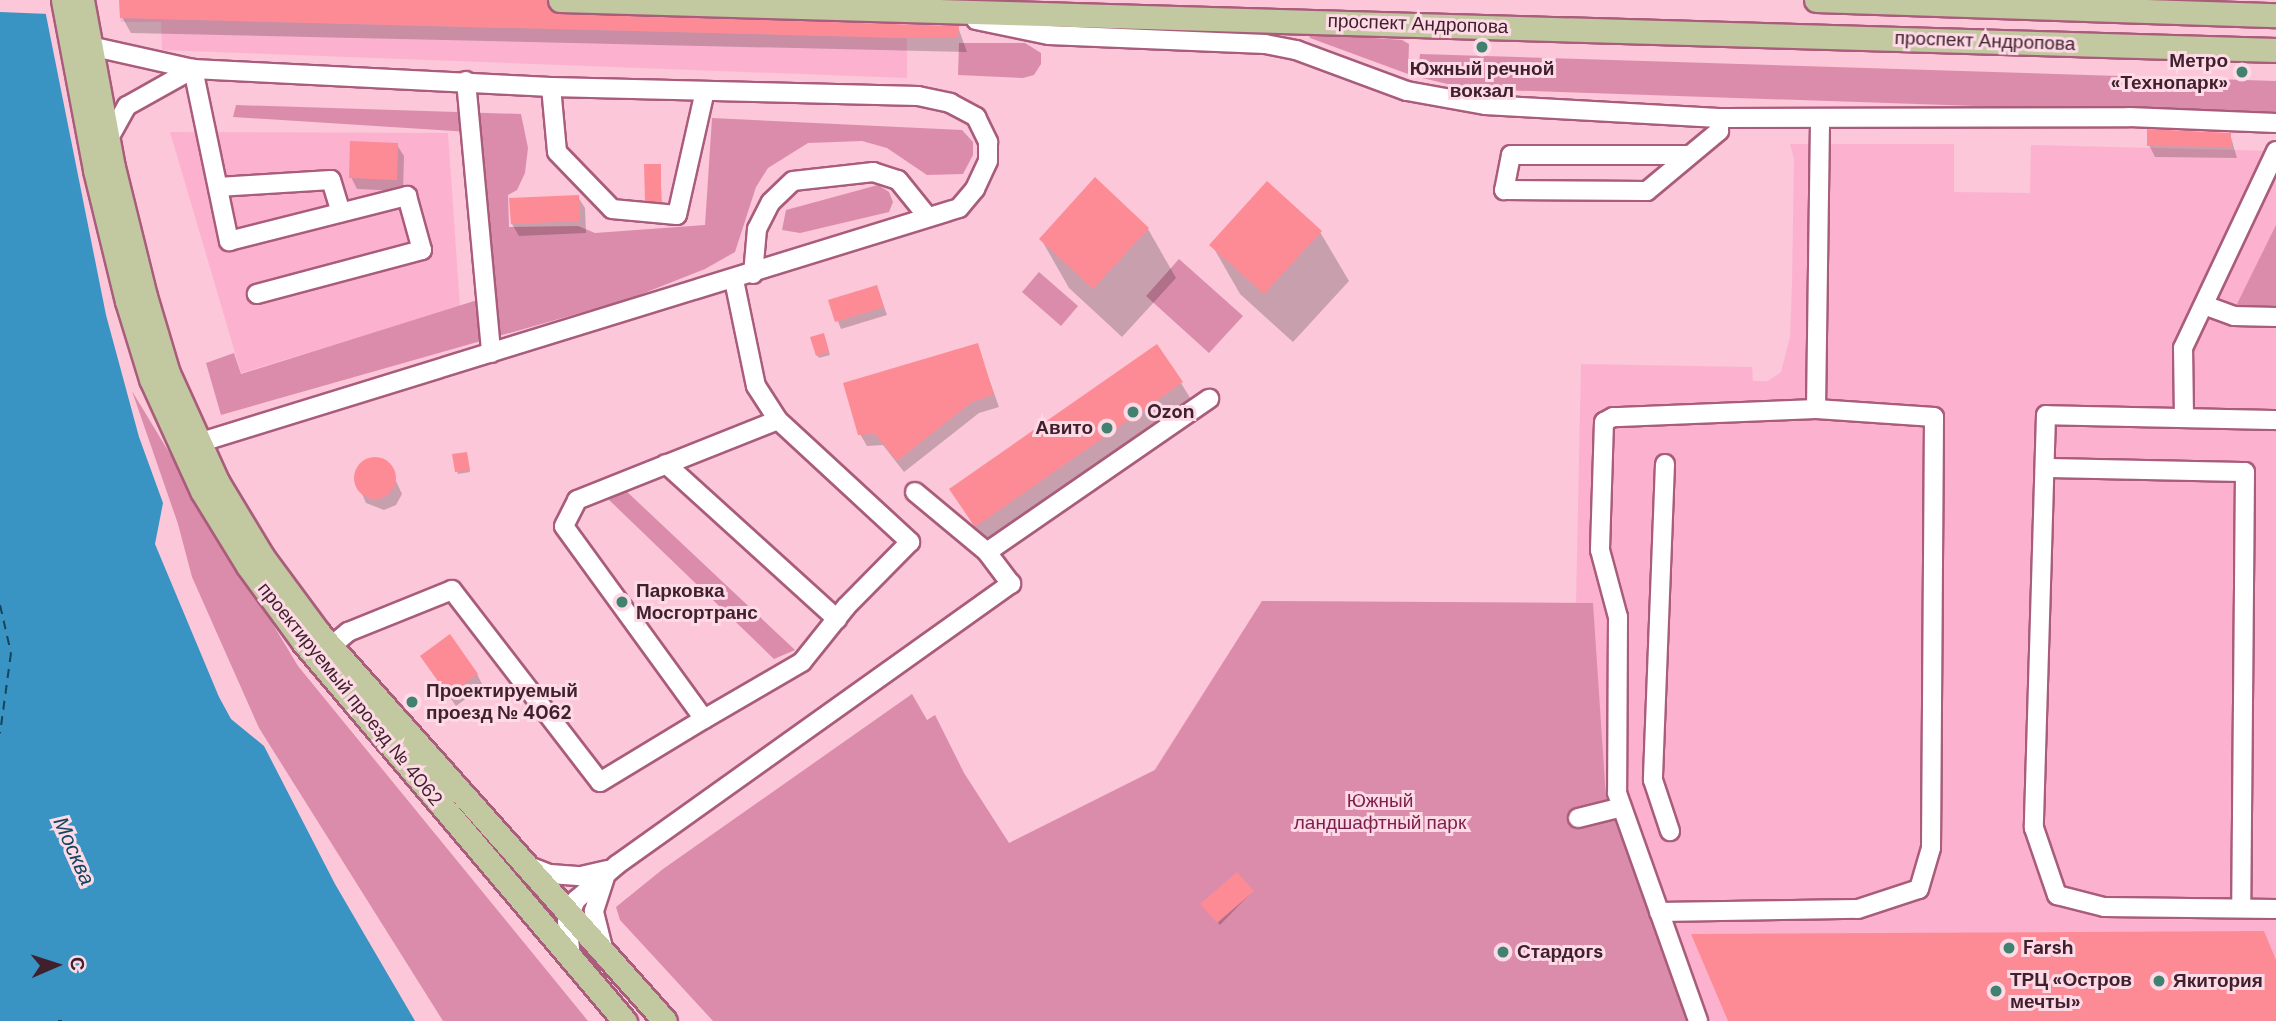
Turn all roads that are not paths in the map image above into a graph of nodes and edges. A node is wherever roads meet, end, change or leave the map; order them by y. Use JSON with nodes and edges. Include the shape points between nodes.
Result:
{"nodes":[{"id":1,"x":63,"y":0,"type":"edge"},
{"id":2,"x":82,"y":0,"type":"edge"},
{"id":3,"x":560,"y":0,"type":"edge"},
{"id":4,"x":1816,"y":0,"type":"edge"},
{"id":5,"x":921,"y":8,"type":"junction"},
{"id":6,"x":2276,"y":15,"type":"edge"},
{"id":7,"x":90,"y":46,"type":"junction"},
{"id":8,"x":2276,"y":50,"type":"edge"},
{"id":9,"x":193,"y":69,"type":"junction"},
{"id":10,"x":466,"y":80,"type":"junction"},
{"id":11,"x":79,"y":82,"type":"junction"},
{"id":12,"x":551,"y":87,"type":"junction"},
{"id":13,"x":705,"y":91,"type":"junction"},
{"id":14,"x":100,"y":99,"type":"junction"},
{"id":15,"x":127,"y":106,"type":"junction"},
{"id":16,"x":1719,"y":118,"type":"junction"},
{"id":17,"x":1820,"y":118,"type":"junction"},
{"id":18,"x":2276,"y":123,"type":"edge"},
{"id":19,"x":108,"y":140,"type":"junction"},
{"id":20,"x":2276,"y":151,"type":"edge"},
{"id":21,"x":1689,"y":155,"type":"junction"},
{"id":22,"x":218,"y":187,"type":"junction"},
{"id":23,"x":341,"y":213,"type":"junction"},
{"id":24,"x":928,"y":217,"type":"junction"},
{"id":25,"x":754,"y":274,"type":"junction"},
{"id":26,"x":734,"y":280,"type":"junction"},
{"id":27,"x":257,"y":294,"type":"dead end"},
{"id":28,"x":2204,"y":305,"type":"junction"},
{"id":29,"x":2276,"y":317,"type":"edge"},
{"id":30,"x":491,"y":353,"type":"junction"},
{"id":31,"x":1209,"y":399,"type":"dead end"},
{"id":32,"x":1816,"y":409,"type":"junction"},
{"id":33,"x":2184,"y":416,"type":"junction"},
{"id":34,"x":778,"y":420,"type":"junction"},
{"id":35,"x":2276,"y":421,"type":"edge"},
{"id":36,"x":198,"y":443,"type":"junction"},
{"id":37,"x":666,"y":464,"type":"junction"},
{"id":38,"x":1665,"y":464,"type":"dead end"},
{"id":39,"x":2046,"y":468,"type":"junction"},
{"id":40,"x":915,"y":492,"type":"dead end"},
{"id":41,"x":987,"y":552,"type":"junction"},
{"id":42,"x":836,"y":620,"type":"junction"},
{"id":43,"x":324,"y":652,"type":"junction"},
{"id":44,"x":704,"y":719,"type":"junction"},
{"id":45,"x":1622,"y":807,"type":"junction"},
{"id":46,"x":1578,"y":818,"type":"dead end"},
{"id":47,"x":1670,"y":831,"type":"dead end"},
{"id":48,"x":522,"y":863,"type":"junction"},
{"id":49,"x":611,"y":869,"type":"junction"},
{"id":50,"x":2241,"y":908,"type":"junction"},
{"id":51,"x":2276,"y":909,"type":"edge"},
{"id":52,"x":1659,"y":912,"type":"junction"},
{"id":53,"x":569,"y":915,"type":"junction"},
{"id":54,"x":604,"y":952,"type":"junction"},
{"id":55,"x":571,"y":958,"type":"junction"},
{"id":56,"x":625,"y":1021,"type":"edge"},
{"id":57,"x":665,"y":1021,"type":"edge"},
{"id":58,"x":1698,"y":1021,"type":"edge"}],
"edges":[{"from":1,"to":11,"type":"main road","name":"проектируемый проезд № 4062"},
{"from":2,"to":7,"type":"main road","name":"проектируемый проезд № 4062"},
{"from":3,"to":5,"type":"main road","name":"проспект Андропова"},
{"from":4,"to":6,"type":"main road","name":"проспект Андропова"},
{"from":5,"to":8,"type":"main road","name":"проспект Андропова"},
{"from":5,"to":16,"type":"street","via":[[1049,34],[1265,44],[1448,101]]},
{"from":7,"to":9,"type":"street"},
{"from":7,"to":14,"type":"main road","name":"проектируемый проезд № 4062"},
{"from":9,"to":10,"type":"street"},
{"from":9,"to":15,"type":"street"},
{"from":9,"to":22,"type":"street"},
{"from":10,"to":12,"type":"street"},
{"from":10,"to":30,"type":"street"},
{"from":11,"to":14,"type":"street"},
{"from":11,"to":43,"type":"main road","name":"проектируемый проезд № 4062","via":[[106,216],[151,379],[223,527]]},
{"from":12,"to":13,"type":"street"},
{"from":12,"to":13,"type":"street","via":[[557,152],[612,209],[677,215]]},
{"from":13,"to":24,"type":"street","via":[[918,96],[950,103],[976,117],[988,152],[975,189],[959,208]]},
{"from":14,"to":15,"type":"street"},
{"from":14,"to":19,"type":"main road","name":"проектируемый проезд № 4062"},
{"from":15,"to":19,"type":"street"},
{"from":16,"to":17,"type":"street"},
{"from":16,"to":21,"type":"street","via":[[1719,131]]},
{"from":17,"to":18,"type":"street","via":[[2129,117]]},
{"from":17,"to":32,"type":"street"},
{"from":19,"to":36,"type":"main road","name":"проектируемый проезд № 4062","via":[[156,334]]},
{"from":20,"to":28,"type":"street"},
{"from":21,"to":21,"type":"street","via":[[1647,191],[1504,190],[1511,155]]},
{"from":22,"to":23,"type":"street","via":[[331,180]]},
{"from":22,"to":23,"type":"street","via":[[229,241]]},
{"from":23,"to":27,"type":"street","via":[[407,196],[422,250]]},
{"from":24,"to":25,"type":"street"},
{"from":24,"to":25,"type":"street","via":[[898,180],[873,172],[793,181],[771,202],[757,229]]},
{"from":25,"to":26,"type":"street"},
{"from":26,"to":30,"type":"street"},
{"from":26,"to":34,"type":"street","via":[[756,387]]},
{"from":28,"to":29,"type":"street","via":[[2234,316]]},
{"from":28,"to":33,"type":"street","via":[[2183,348]]},
{"from":30,"to":36,"type":"street"},
{"from":31,"to":41,"type":"street"},
{"from":32,"to":45,"type":"street","via":[[1613,417],[1604,422],[1600,550],[1618,617],[1617,793]]},
{"from":32,"to":52,"type":"street","via":[[1934,417],[1931,848],[1919,889],[1858,909]]},
{"from":33,"to":35,"type":"street"},
{"from":33,"to":39,"type":"street","via":[[2046,415]]},
{"from":34,"to":37,"type":"street"},
{"from":34,"to":42,"type":"street","via":[[910,542]]},
{"from":36,"to":43,"type":"main road","name":"проектируемый проезд № 4062","via":[[262,556]]},
{"from":37,"to":42,"type":"street"},
{"from":37,"to":44,"type":"street","via":[[577,500],[564,526]]},
{"from":38,"to":47,"type":"street","via":[[1653,780]]},
{"from":39,"to":50,"type":"street","via":[[2034,828],[2057,895],[2104,907]]},
{"from":39,"to":50,"type":"street","via":[[2245,472]]},
{"from":40,"to":41,"type":"street"},
{"from":41,"to":49,"type":"street","via":[[1011,584]]},
{"from":42,"to":44,"type":"street","via":[[802,662]]},
{"from":43,"to":44,"type":"street","via":[[348,632],[452,590],[600,782]]},
{"from":43,"to":48,"type":"main road","name":"проектируемый проезд № 4062"},
{"from":43,"to":55,"type":"main road","name":"проектируемый проезд № 4062"},
{"from":45,"to":46,"type":"street"},
{"from":45,"to":52,"type":"street"},
{"from":48,"to":49,"type":"street","via":[[550,874],[581,876]]},
{"from":48,"to":53,"type":"main road","name":"проектируемый проезд № 4062"},
{"from":49,"to":53,"type":"street","via":[[576,900]]},
{"from":49,"to":54,"type":"street","via":[[599,889],[594,911]]},
{"from":50,"to":51,"type":"street"},
{"from":52,"to":58,"type":"street"},
{"from":53,"to":54,"type":"main road","name":"проектируемый проезд № 4062"},
{"from":53,"to":55,"type":"street"},
{"from":54,"to":57,"type":"main road","name":"проектируемый проезд № 4062"},
{"from":55,"to":56,"type":"main road","name":"проектируемый проезд № 4062"}]}
